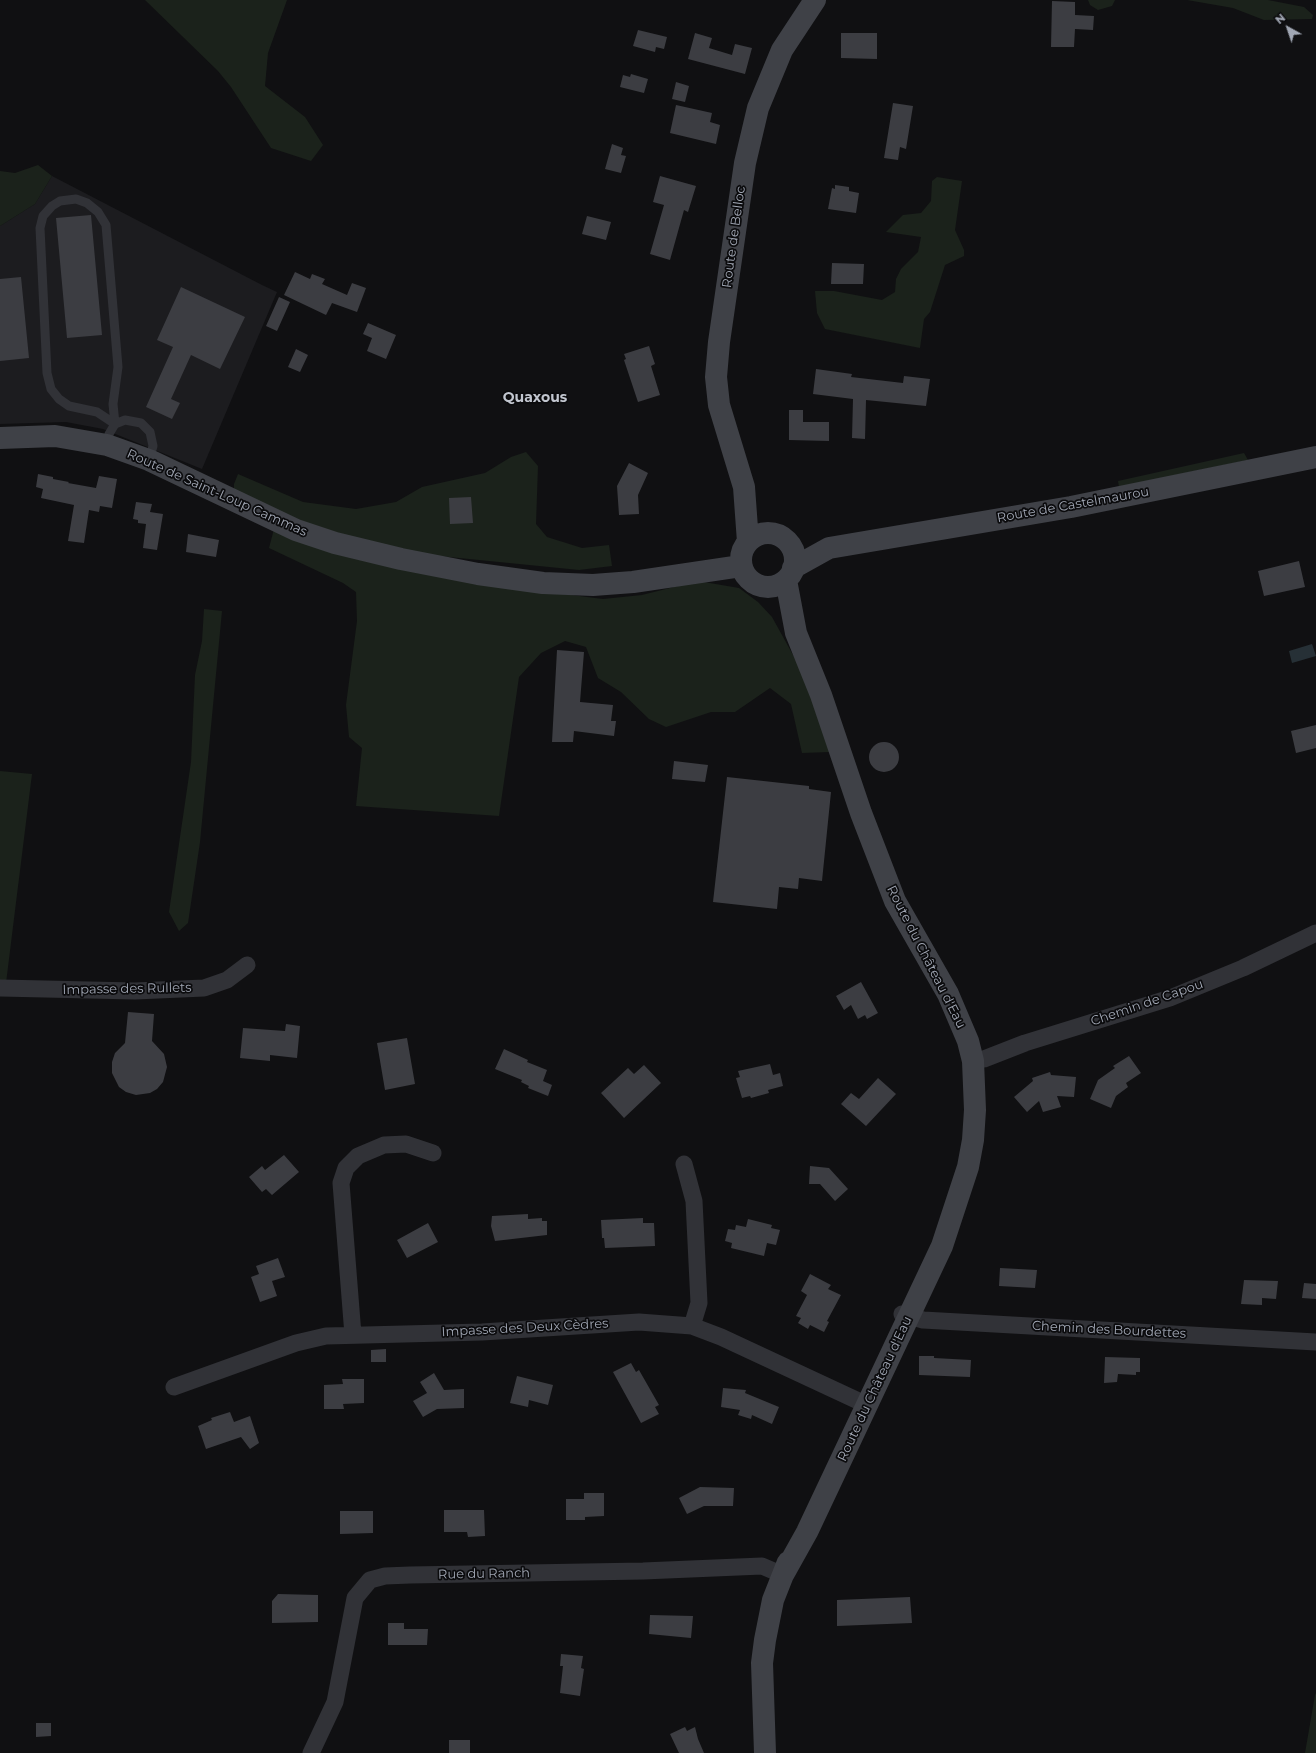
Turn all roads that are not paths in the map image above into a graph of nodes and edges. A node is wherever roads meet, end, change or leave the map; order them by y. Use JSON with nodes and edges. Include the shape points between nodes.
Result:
{"nodes":[{"id":1,"x":815,"y":0,"type":"edge"},
{"id":2,"x":115,"y":424,"type":"junction"},
{"id":3,"x":0,"y":438,"type":"edge"},
{"id":4,"x":107,"y":445,"type":"junction"},
{"id":5,"x":1316,"y":456,"type":"edge"},
{"id":6,"x":149,"y":460,"type":"junction"},
{"id":7,"x":744,"y":487,"type":"junction"},
{"id":8,"x":780,"y":538,"type":"junction"},
{"id":9,"x":748,"y":542,"type":"junction"},
{"id":10,"x":829,"y":548,"type":"junction"},
{"id":11,"x":741,"y":566,"type":"junction"},
{"id":12,"x":789,"y":574,"type":"junction"},
{"id":13,"x":764,"y":587,"type":"junction"},
{"id":14,"x":796,"y":633,"type":"junction"},
{"id":15,"x":1316,"y":933,"type":"edge"},
{"id":16,"x":247,"y":965,"type":"dead end"},
{"id":17,"x":0,"y":988,"type":"edge"},
{"id":18,"x":973,"y":1061,"type":"junction"},
{"id":19,"x":433,"y":1153,"type":"dead end"},
{"id":20,"x":684,"y":1164,"type":"dead end"},
{"id":21,"x":906,"y":1315,"type":"junction"},
{"id":22,"x":692,"y":1326,"type":"junction"},
{"id":23,"x":353,"y":1335,"type":"junction"},
{"id":24,"x":1316,"y":1342,"type":"edge"},
{"id":25,"x":174,"y":1387,"type":"dead end"},
{"id":26,"x":864,"y":1404,"type":"junction"},
{"id":27,"x":783,"y":1575,"type":"junction"},
{"id":28,"x":311,"y":1753,"type":"edge"},
{"id":29,"x":765,"y":1753,"type":"edge"}],
"edges":[{"from":1,"to":7,"type":"street","name":"Route de Belloc","via":[[782,50],[758,108],[738,204],[716,377],[719,405]]},
{"from":2,"to":2,"type":"lane","via":[[113,404],[118,367],[106,224],[98,212],[87,203],[76,199],[60,201],[43,216],[40,228],[47,373],[51,389],[59,399],[69,406],[97,412]]},
{"from":2,"to":4,"type":"lane","via":[[109,434]]},
{"from":2,"to":6,"type":"lane","via":[[125,420],[141,423],[150,432],[153,446]]},
{"from":3,"to":4,"type":"street","name":"Route de Saint-Loup Cammas","via":[[56,436]]},
{"from":4,"to":6,"type":"street","name":"Route de Saint-Loup Cammas"},
{"from":5,"to":10,"type":"street","name":"Route de Castelmaurou","via":[[1079,506]]},
{"from":6,"to":11,"type":"street","name":"Route de Saint-Loup Cammas","via":[[296,530],[334,543],[400,559],[478,574],[543,583],[593,585],[633,582]]},
{"from":7,"to":8,"type":"street","name":"Route de Belloc"},
{"from":7,"to":9,"type":"street","name":"Route de Belloc"},
{"from":8,"to":9,"type":"street","via":[[760,534]]},
{"from":8,"to":10,"type":"street","name":"Route de Castelmaurou"},
{"from":8,"to":12,"type":"street","name":"Route de Belloc","via":[[794,555]]},
{"from":9,"to":11,"type":"street","name":"Route de Belloc","via":[[742,553]]},
{"from":10,"to":12,"type":"street","name":"Route de Castelmaurou"},
{"from":11,"to":13,"type":"street","via":[[750,580]]},
{"from":12,"to":13,"type":"street","via":[[779,584]]},
{"from":12,"to":14,"type":"street","name":"Route du Château d'Eau"},
{"from":13,"to":14,"type":"street","name":"Route du Château d'Eau"},
{"from":14,"to":18,"type":"street","name":"Route du Château d'Eau","via":[[895,901],[948,994],[968,1041]]},
{"from":15,"to":18,"type":"street","name":"Chemin de Capou","via":[[1243,968],[1170,998]]},
{"from":16,"to":17,"type":"street","name":"Impasse des Rullets","via":[[227,980],[204,988],[135,991]]},
{"from":18,"to":21,"type":"street","name":"Route du Château d'Eau","via":[[975,1110],[968,1167],[942,1246]]},
{"from":19,"to":23,"type":"street","via":[[406,1144],[384,1145],[358,1156],[346,1168],[342,1183]]},
{"from":20,"to":22,"type":"street","via":[[694,1202],[699,1303]]},
{"from":21,"to":24,"type":"street","name":"Chemin des Bourdettes","via":[[923,1320]]},
{"from":21,"to":26,"type":"street","name":"Route du Château d'Eau"},
{"from":22,"to":23,"type":"street","name":"Impasse des Deux Cèdres","via":[[639,1322],[482,1332]]},
{"from":22,"to":26,"type":"street","name":"Impasse des Deux Cèdres"},
{"from":23,"to":25,"type":"street","name":"Impasse des Deux Cèdres","via":[[326,1336],[296,1343]]},
{"from":26,"to":27,"type":"street","name":"Route du Château d'Eau","via":[[807,1532]]},
{"from":27,"to":28,"type":"street","name":"Rue du Ranch","via":[[762,1566],[410,1575],[385,1576],[370,1580],[355,1598],[335,1702]]},
{"from":27,"to":29,"type":"street","name":"Route du Château d'Eau","via":[[773,1600],[762,1663]]}]}
